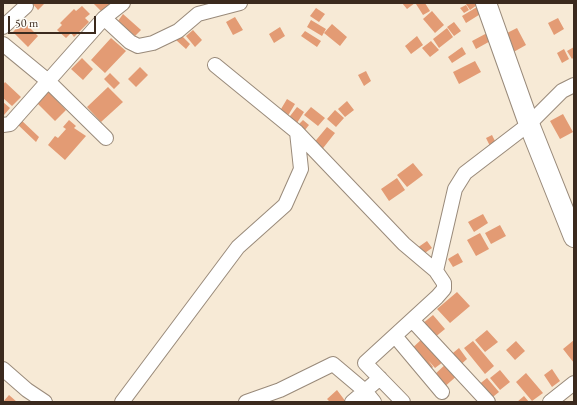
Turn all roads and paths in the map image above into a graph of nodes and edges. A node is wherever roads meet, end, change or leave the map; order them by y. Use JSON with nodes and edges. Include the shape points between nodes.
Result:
{"nodes":[{"id":1,"x":123,"y":3,"type":"edge"},
{"id":2,"x":240,"y":3,"type":"edge"},
{"id":3,"x":486,"y":3,"type":"edge"},
{"id":4,"x":26,"y":6,"type":"dead end"},
{"id":5,"x":104,"y":18,"type":"junction"},
{"id":6,"x":3,"y":27,"type":"edge"},
{"id":7,"x":3,"y":44,"type":"edge"},
{"id":8,"x":215,"y":65,"type":"dead end"},
{"id":9,"x":48,"y":82,"type":"junction"},
{"id":10,"x":574,"y":85,"type":"edge"},
{"id":11,"x":529,"y":124,"type":"junction"},
{"id":12,"x":3,"y":125,"type":"edge"},
{"id":13,"x":297,"y":132,"type":"junction"},
{"id":14,"x":106,"y":138,"type":"dead end"},
{"id":15,"x":574,"y":237,"type":"edge"},
{"id":16,"x":436,"y":271,"type":"junction"},
{"id":17,"x":412,"y":320,"type":"junction"},
{"id":18,"x":395,"y":336,"type":"junction"},
{"id":19,"x":3,"y":368,"type":"edge"},
{"id":20,"x":380,"y":378,"type":"junction"},
{"id":21,"x":574,"y":383,"type":"edge"},
{"id":22,"x":442,"y":392,"type":"dead end"},
{"id":23,"x":369,"y":397,"type":"edge"},
{"id":24,"x":45,"y":402,"type":"edge"},
{"id":25,"x":122,"y":402,"type":"edge"},
{"id":26,"x":246,"y":402,"type":"edge"},
{"id":27,"x":352,"y":402,"type":"edge"},
{"id":28,"x":403,"y":402,"type":"edge"},
{"id":29,"x":488,"y":402,"type":"edge"},
{"id":30,"x":550,"y":402,"type":"edge"}],
"edges":[{"from":1,"to":5,"type":"street"},
{"from":2,"to":5,"type":"street","via":[[198,14],[178,31],[153,44],[138,46]]},
{"from":3,"to":11,"type":"street"},
{"from":4,"to":6,"type":"street"},
{"from":5,"to":9,"type":"street"},
{"from":7,"to":9,"type":"street"},
{"from":8,"to":13,"type":"street"},
{"from":9,"to":12,"type":"street","via":[[10,124]]},
{"from":9,"to":14,"type":"street"},
{"from":10,"to":11,"type":"street","via":[[562,91]]},
{"from":11,"to":15,"type":"street"},
{"from":11,"to":16,"type":"street","via":[[465,173],[455,188]]},
{"from":13,"to":16,"type":"street","via":[[404,244]]},
{"from":13,"to":25,"type":"street","via":[[301,169],[285,205],[238,248]]},
{"from":16,"to":17,"type":"street","via":[[444,283],[444,289]]},
{"from":17,"to":18,"type":"street"},
{"from":17,"to":29,"type":"street"},
{"from":18,"to":20,"type":"street","via":[[365,363]]},
{"from":18,"to":22,"type":"street"},
{"from":19,"to":24,"type":"street"},
{"from":20,"to":23,"type":"street"},
{"from":20,"to":28,"type":"street"},
{"from":21,"to":30,"type":"street"},
{"from":23,"to":26,"type":"street","via":[[333,364],[280,390]]},
{"from":23,"to":27,"type":"street"}]}
